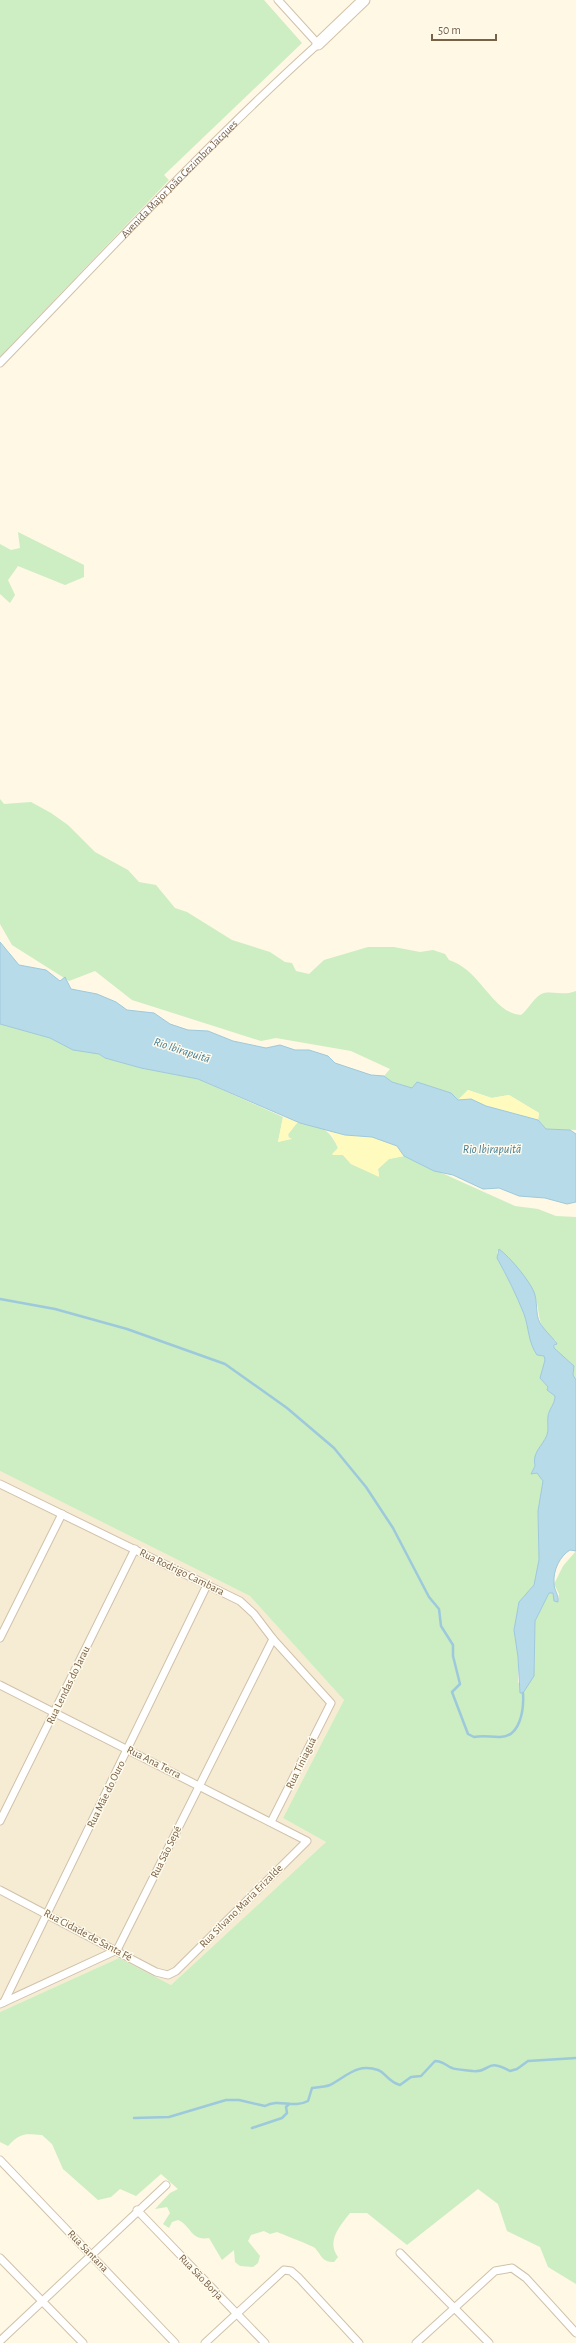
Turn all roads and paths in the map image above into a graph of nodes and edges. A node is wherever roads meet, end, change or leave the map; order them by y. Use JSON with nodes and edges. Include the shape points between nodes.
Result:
{"nodes":[{"id":1,"x":278,"y":0,"type":"edge"},
{"id":2,"x":364,"y":0,"type":"edge"},
{"id":3,"x":318,"y":44,"type":"junction"},
{"id":4,"x":0,"y":363,"type":"edge"},
{"id":5,"x":0,"y":1484,"type":"edge"},
{"id":6,"x":62,"y":1514,"type":"junction"},
{"id":7,"x":135,"y":1549,"type":"junction"},
{"id":8,"x":207,"y":1585,"type":"junction"},
{"id":9,"x":0,"y":1638,"type":"edge"},
{"id":10,"x":273,"y":1639,"type":"junction"},
{"id":11,"x":0,"y":1686,"type":"edge"},
{"id":12,"x":331,"y":1703,"type":"joint"},
{"id":13,"x":54,"y":1712,"type":"junction"},
{"id":14,"x":128,"y":1749,"type":"junction"},
{"id":15,"x":199,"y":1785,"type":"junction"},
{"id":16,"x":0,"y":1821,"type":"edge"},
{"id":17,"x":271,"y":1822,"type":"junction"},
{"id":18,"x":307,"y":1841,"type":"joint"},
{"id":19,"x":0,"y":1890,"type":"edge"},
{"id":20,"x":47,"y":1914,"type":"junction"},
{"id":21,"x":117,"y":1950,"type":"junction"},
{"id":22,"x":176,"y":1971,"type":"joint"},
{"id":23,"x":2,"y":2003,"type":"edge"},
{"id":24,"x":0,"y":2160,"type":"edge"},
{"id":25,"x":166,"y":2185,"type":"dead end"},
{"id":26,"x":137,"y":2210,"type":"junction"},
{"id":27,"x":400,"y":2253,"type":"dead end"},
{"id":28,"x":90,"y":2254,"type":"junction"},
{"id":29,"x":0,"y":2258,"type":"edge"},
{"id":30,"x":42,"y":2301,"type":"junction"},
{"id":31,"x":454,"y":2307,"type":"junction"},
{"id":32,"x":236,"y":2313,"type":"junction"},
{"id":33,"x":576,"y":2332,"type":"edge"},
{"id":34,"x":0,"y":2341,"type":"edge"},
{"id":35,"x":83,"y":2343,"type":"edge"},
{"id":36,"x":175,"y":2343,"type":"edge"},
{"id":37,"x":204,"y":2343,"type":"edge"},
{"id":38,"x":265,"y":2343,"type":"edge"},
{"id":39,"x":359,"y":2343,"type":"edge"},
{"id":40,"x":416,"y":2343,"type":"edge"},
{"id":41,"x":489,"y":2343,"type":"edge"}],
"edges":[{"from":1,"to":3,"type":"street"},
{"from":2,"to":3,"type":"street","name":"Avenida Major João Cezimbra Jacques"},
{"from":3,"to":4,"type":"street","name":"Avenida Major João Cezimbra Jacques","via":[[277,81],[176,182]]},
{"from":5,"to":6,"type":"street","name":"Rua Rodrigo Cambara"},
{"from":6,"to":7,"type":"street","name":"Rua Rodrigo Cambara"},
{"from":6,"to":9,"type":"street"},
{"from":7,"to":8,"type":"street","name":"Rua Rodrigo Cambara"},
{"from":7,"to":13,"type":"street","name":"Rua Lendas do Jarau"},
{"from":8,"to":10,"type":"street","name":"Rua Rodrigo Cambara","via":[[240,1601],[254,1614]]},
{"from":8,"to":14,"type":"street","name":"Rua Mãe do Ouro"},
{"from":10,"to":12,"type":"street","name":"Rua Rodrigo Cambara"},
{"from":10,"to":15,"type":"street","name":"Rua São Sepé"},
{"from":11,"to":13,"type":"street","name":"Rua Ana Terra"},
{"from":12,"to":17,"type":"street","name":"Rua Tiniaguá"},
{"from":13,"to":14,"type":"street","name":"Rua Ana Terra"},
{"from":13,"to":16,"type":"street","name":"Rua Lendas do Jarau"},
{"from":14,"to":15,"type":"street","name":"Rua Ana Terra"},
{"from":14,"to":20,"type":"street","name":"Rua Mãe do Ouro"},
{"from":15,"to":17,"type":"street","name":"Rua Ana Terra"},
{"from":15,"to":21,"type":"street","name":"Rua São Sepé"},
{"from":17,"to":18,"type":"street","name":"Rua Ana Terra"},
{"from":18,"to":22,"type":"street","name":"Rua Silvano Maria Erizalde"},
{"from":19,"to":20,"type":"street","name":"Rua Cidade de Santa Fé"},
{"from":20,"to":21,"type":"street","name":"Rua Cidade de Santa Fé"},
{"from":20,"to":23,"type":"street","name":"Rua Mãe do Ouro"},
{"from":21,"to":22,"type":"street","name":"Rua Cidade de Santa Fé","via":[[163,1975]]},
{"from":21,"to":23,"type":"street"},
{"from":24,"to":28,"type":"street","name":"Rua Santana"},
{"from":25,"to":26,"type":"street"},
{"from":26,"to":28,"type":"street"},
{"from":26,"to":32,"type":"street","name":"Rua São Borja"},
{"from":27,"to":31,"type":"street"},
{"from":28,"to":30,"type":"street"},
{"from":28,"to":36,"type":"street","name":"Rua Santana"},
{"from":29,"to":30,"type":"street"},
{"from":30,"to":34,"type":"street"},
{"from":30,"to":35,"type":"street"},
{"from":31,"to":33,"type":"street","via":[[495,2271],[512,2268],[526,2278]]},
{"from":31,"to":40,"type":"street"},
{"from":31,"to":41,"type":"street"},
{"from":32,"to":37,"type":"street"},
{"from":32,"to":38,"type":"street","name":"Rua São Borja"},
{"from":32,"to":39,"type":"street","via":[[284,2270],[291,2271]]}]}
